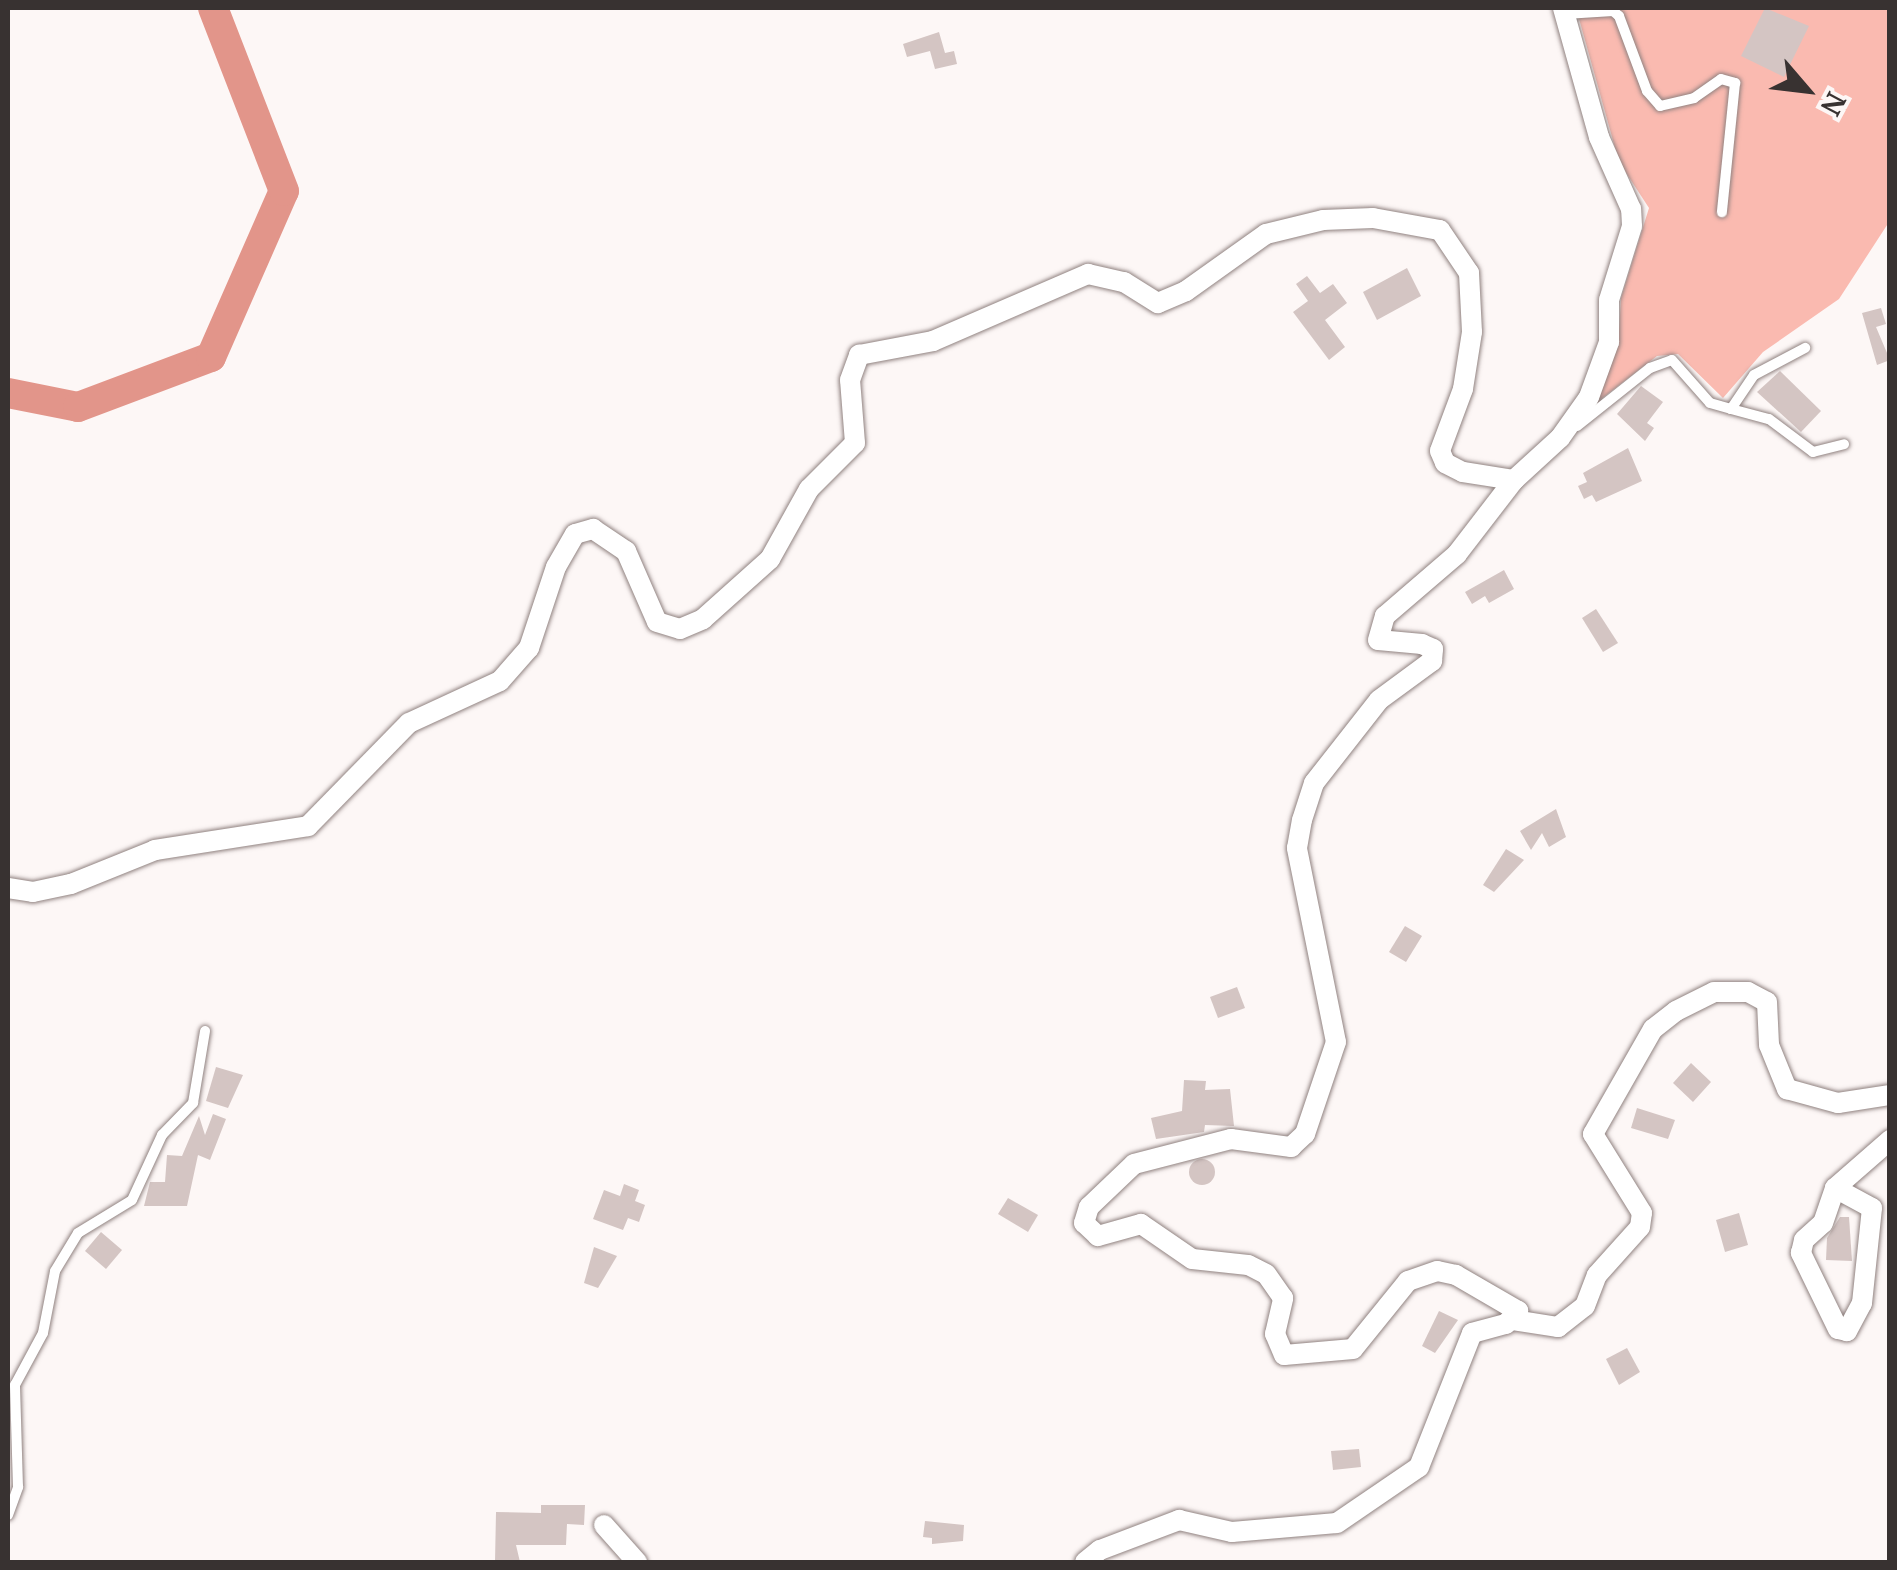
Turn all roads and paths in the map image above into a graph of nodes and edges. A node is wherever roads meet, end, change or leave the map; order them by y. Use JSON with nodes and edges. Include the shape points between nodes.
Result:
{"nodes":[{"id":1,"x":1564,"y":11,"type":"edge"},
{"id":2,"x":1722,"y":212,"type":"dead end"},
{"id":3,"x":1805,"y":348,"type":"dead end"},
{"id":4,"x":1731,"y":409,"type":"junction"},
{"id":5,"x":1769,"y":419,"type":"junction"},
{"id":6,"x":1790,"y":426,"type":"dead end"},
{"id":7,"x":1560,"y":438,"type":"junction"},
{"id":8,"x":1844,"y":444,"type":"dead end"},
{"id":9,"x":1514,"y":480,"type":"junction"},
{"id":10,"x":8,"y":888,"type":"edge"},
{"id":11,"x":205,"y":1031,"type":"dead end"},
{"id":12,"x":1890,"y":1095,"type":"edge"},
{"id":13,"x":1890,"y":1140,"type":"edge"},
{"id":14,"x":1835,"y":1188,"type":"junction"},
{"id":15,"x":1513,"y":1320,"type":"junction"},
{"id":16,"x":8,"y":1515,"type":"edge"},
{"id":17,"x":604,"y":1525,"type":"dead end"},
{"id":18,"x":637,"y":1562,"type":"edge"},
{"id":19,"x":1085,"y":1562,"type":"edge"}],
"edges":[{"from":1,"to":2,"type":"lane","via":[[1619,16],[1647,91],[1660,106],[1694,98],[1722,79],[1735,83]]},
{"from":1,"to":7,"type":"street","via":[[1598,138],[1631,209],[1632,226],[1608,300],[1610,342],[1589,397]]},
{"from":3,"to":4,"type":"lane","via":[[1754,375]]},
{"from":4,"to":5,"type":"lane"},
{"from":4,"to":7,"type":"lane","via":[[1710,403],[1683,365],[1660,361]]},
{"from":5,"to":6,"type":"lane"},
{"from":5,"to":8,"type":"lane","via":[[1813,452]]},
{"from":7,"to":9,"type":"street"},
{"from":9,"to":10,"type":"street","via":[[1463,472],[1444,463],[1440,451],[1463,389],[1472,332],[1469,273],[1440,230],[1373,218],[1323,220],[1266,234],[1158,303],[1124,282],[1088,274],[933,341],[860,355],[850,380],[855,443],[809,488],[770,559],[704,618],[680,629],[657,622],[626,551],[592,529],[575,534],[556,567],[529,648],[500,681],[410,722],[308,826],[155,850],[72,884],[33,892]]},
{"from":9,"to":15,"type":"street","via":[[1457,554],[1385,616],[1378,640],[1422,644],[1433,649],[1432,661],[1379,700],[1314,783],[1298,848],[1336,1042],[1305,1134],[1292,1147],[1231,1139],[1134,1164],[1089,1207],[1084,1224],[1098,1236],[1141,1224],[1192,1259],[1248,1264],[1266,1274],[1283,1298],[1275,1334],[1284,1355],[1353,1348],[1408,1281],[1437,1271],[1514,1303]]},
{"from":11,"to":16,"type":"lane","via":[[193,1103],[162,1134],[132,1200],[78,1233],[55,1271],[43,1333],[16,1385],[18,1487]]},
{"from":12,"to":15,"type":"street","via":[[1838,1103],[1787,1089],[1770,1045],[1766,1002],[1748,992],[1714,992],[1676,1011],[1653,1029],[1593,1134],[1642,1213],[1640,1227],[1597,1275],[1585,1306],[1558,1327]]},
{"from":13,"to":14,"type":"street"},
{"from":14,"to":14,"type":"street","via":[[1823,1223],[1804,1240],[1801,1253],[1838,1330],[1848,1331],[1862,1303],[1872,1208]]},
{"from":15,"to":19,"type":"street","via":[[1472,1333],[1419,1467],[1337,1523],[1232,1532],[1179,1520]]},
{"from":17,"to":18,"type":"street"}]}
